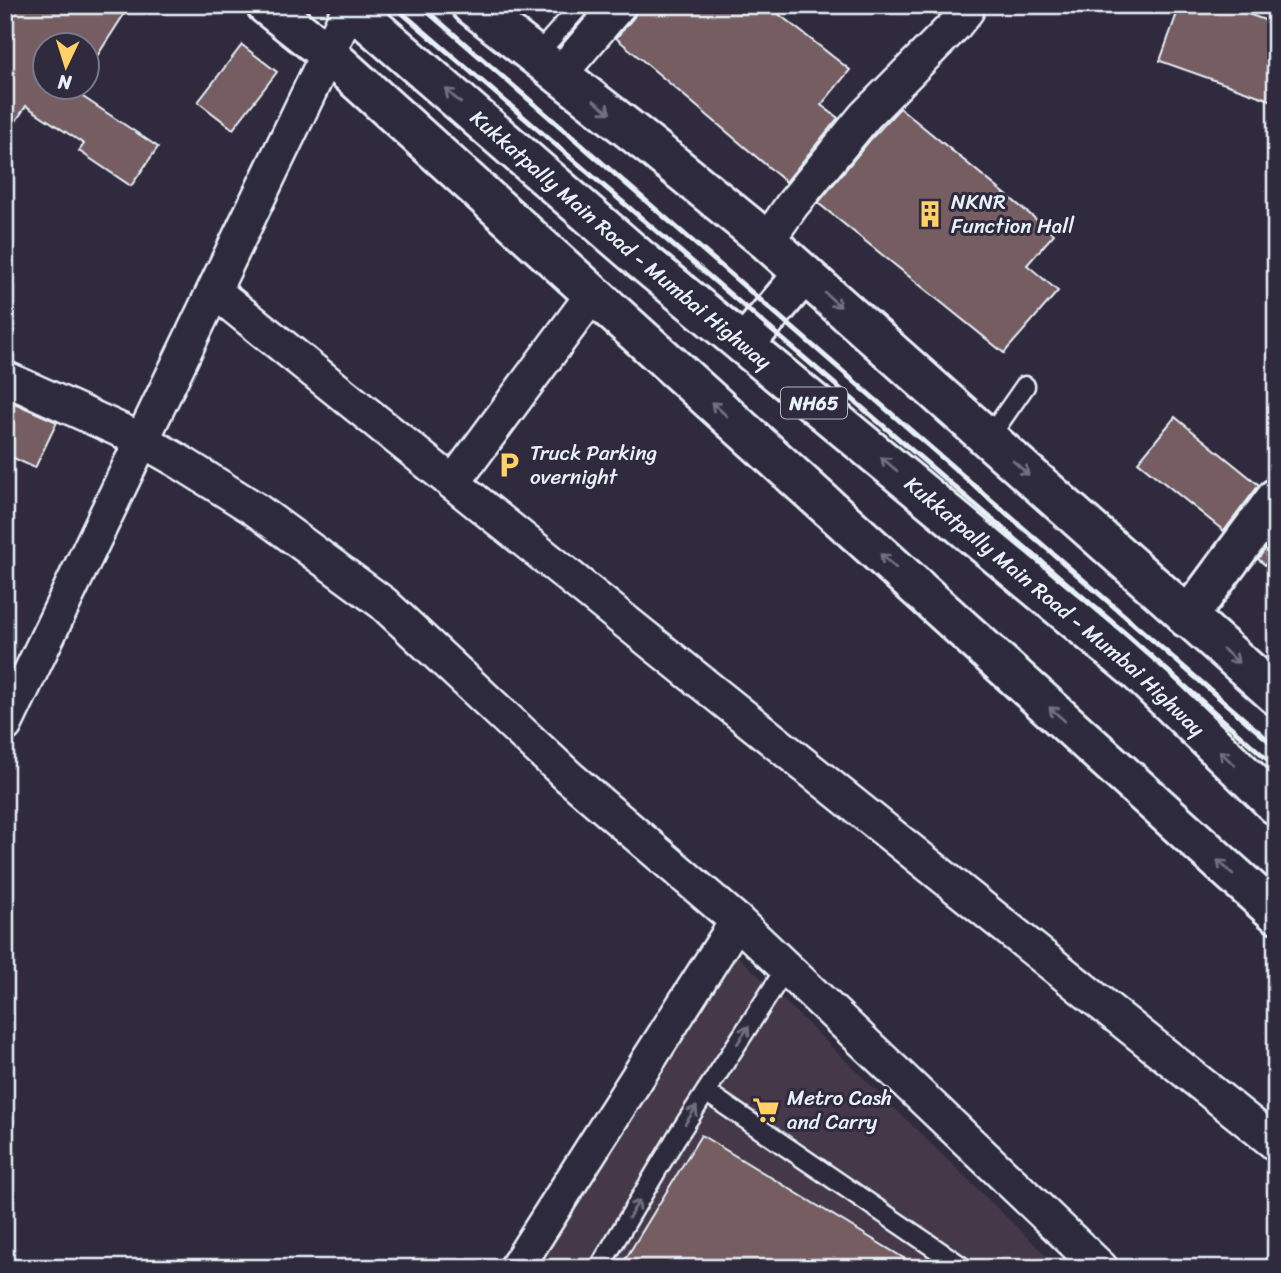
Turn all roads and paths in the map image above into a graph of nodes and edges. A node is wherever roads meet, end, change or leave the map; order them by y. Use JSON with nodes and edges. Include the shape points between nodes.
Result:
{"nodes":[{"id":1,"x":266,"y":5,"type":"edge"},
{"id":2,"x":471,"y":5,"type":"edge"},
{"id":3,"x":581,"y":5,"type":"edge"},
{"id":4,"x":619,"y":5,"type":"edge"},
{"id":5,"x":966,"y":5,"type":"edge"},
{"id":6,"x":349,"y":6,"type":"edge"},
{"id":7,"x":328,"y":54,"type":"junction"},
{"id":8,"x":548,"y":65,"type":"junction"},
{"id":9,"x":767,"y":241,"type":"junction"},
{"id":10,"x":804,"y":274,"type":"junction"},
{"id":11,"x":214,"y":290,"type":"junction"},
{"id":12,"x":593,"y":294,"type":"junction"},
{"id":13,"x":744,"y":345,"type":"junction"},
{"id":14,"x":5,"y":378,"type":"edge"},
{"id":15,"x":1025,"y":386,"type":"dead end"},
{"id":16,"x":988,"y":439,"type":"junction"},
{"id":17,"x":142,"y":440,"type":"junction"},
{"id":18,"x":453,"y":483,"type":"junction"},
{"id":19,"x":1276,"y":498,"type":"edge"},
{"id":20,"x":1187,"y":618,"type":"junction"},
{"id":21,"x":1276,"y":695,"type":"edge"},
{"id":22,"x":8,"y":712,"type":"edge"},
{"id":23,"x":1276,"y":805,"type":"edge"},
{"id":24,"x":1276,"y":913,"type":"edge"},
{"id":25,"x":737,"y":921,"type":"junction"},
{"id":26,"x":786,"y":968,"type":"junction"},
{"id":27,"x":706,"y":1092,"type":"junction"},
{"id":28,"x":1276,"y":1144,"type":"edge"},
{"id":29,"x":516,"y":1268,"type":"edge"},
{"id":30,"x":599,"y":1268,"type":"edge"},
{"id":31,"x":964,"y":1268,"type":"edge"},
{"id":32,"x":1101,"y":1268,"type":"edge"}],
"edges":[{"from":1,"to":7,"type":"main road"},
{"from":2,"to":8,"type":"main road"},
{"from":3,"to":8,"type":"lane"},
{"from":4,"to":8,"type":"street"},
{"from":5,"to":9,"type":"street","via":[[955,25],[865,116]]},
{"from":6,"to":7,"type":"street"},
{"from":13,"to":6,"type":"main road","name":"Kukkatpally Main Road - Mumbai Highway","number":"NH65","one_way":true},
{"from":7,"to":11,"type":"street"},
{"from":7,"to":12,"type":"main road"},
{"from":8,"to":9,"type":"main road","one_way":true},
{"from":9,"to":10,"type":"main road"},
{"from":10,"to":13,"type":"main road"},
{"from":10,"to":16,"type":"main road","one_way":true},
{"from":11,"to":17,"type":"street"},
{"from":11,"to":18,"type":"street"},
{"from":12,"to":18,"type":"street"},
{"from":24,"to":12,"type":"main road","one_way":true},
{"from":23,"to":13,"type":"main road","name":"Kukkatpally Main Road - Mumbai Highway","number":"NH65","one_way":true,"via":[[1136,670]]},
{"from":14,"to":17,"type":"street"},
{"from":15,"to":16,"type":"lane"},
{"from":16,"to":20,"type":"main road","one_way":true},
{"from":17,"to":22,"type":"street"},
{"from":17,"to":25,"type":"street","via":[[255,509],[383,603],[569,777]]},
{"from":18,"to":28,"type":"street"},
{"from":19,"to":20,"type":"main road"},
{"from":20,"to":21,"type":"main road","one_way":true},
{"from":25,"to":26,"type":"street"},
{"from":25,"to":29,"type":"street"},
{"from":27,"to":26,"type":"lane","one_way":true},
{"from":26,"to":32,"type":"street"},
{"from":30,"to":27,"type":"lane","one_way":true},
{"from":27,"to":31,"type":"lane"}]}
